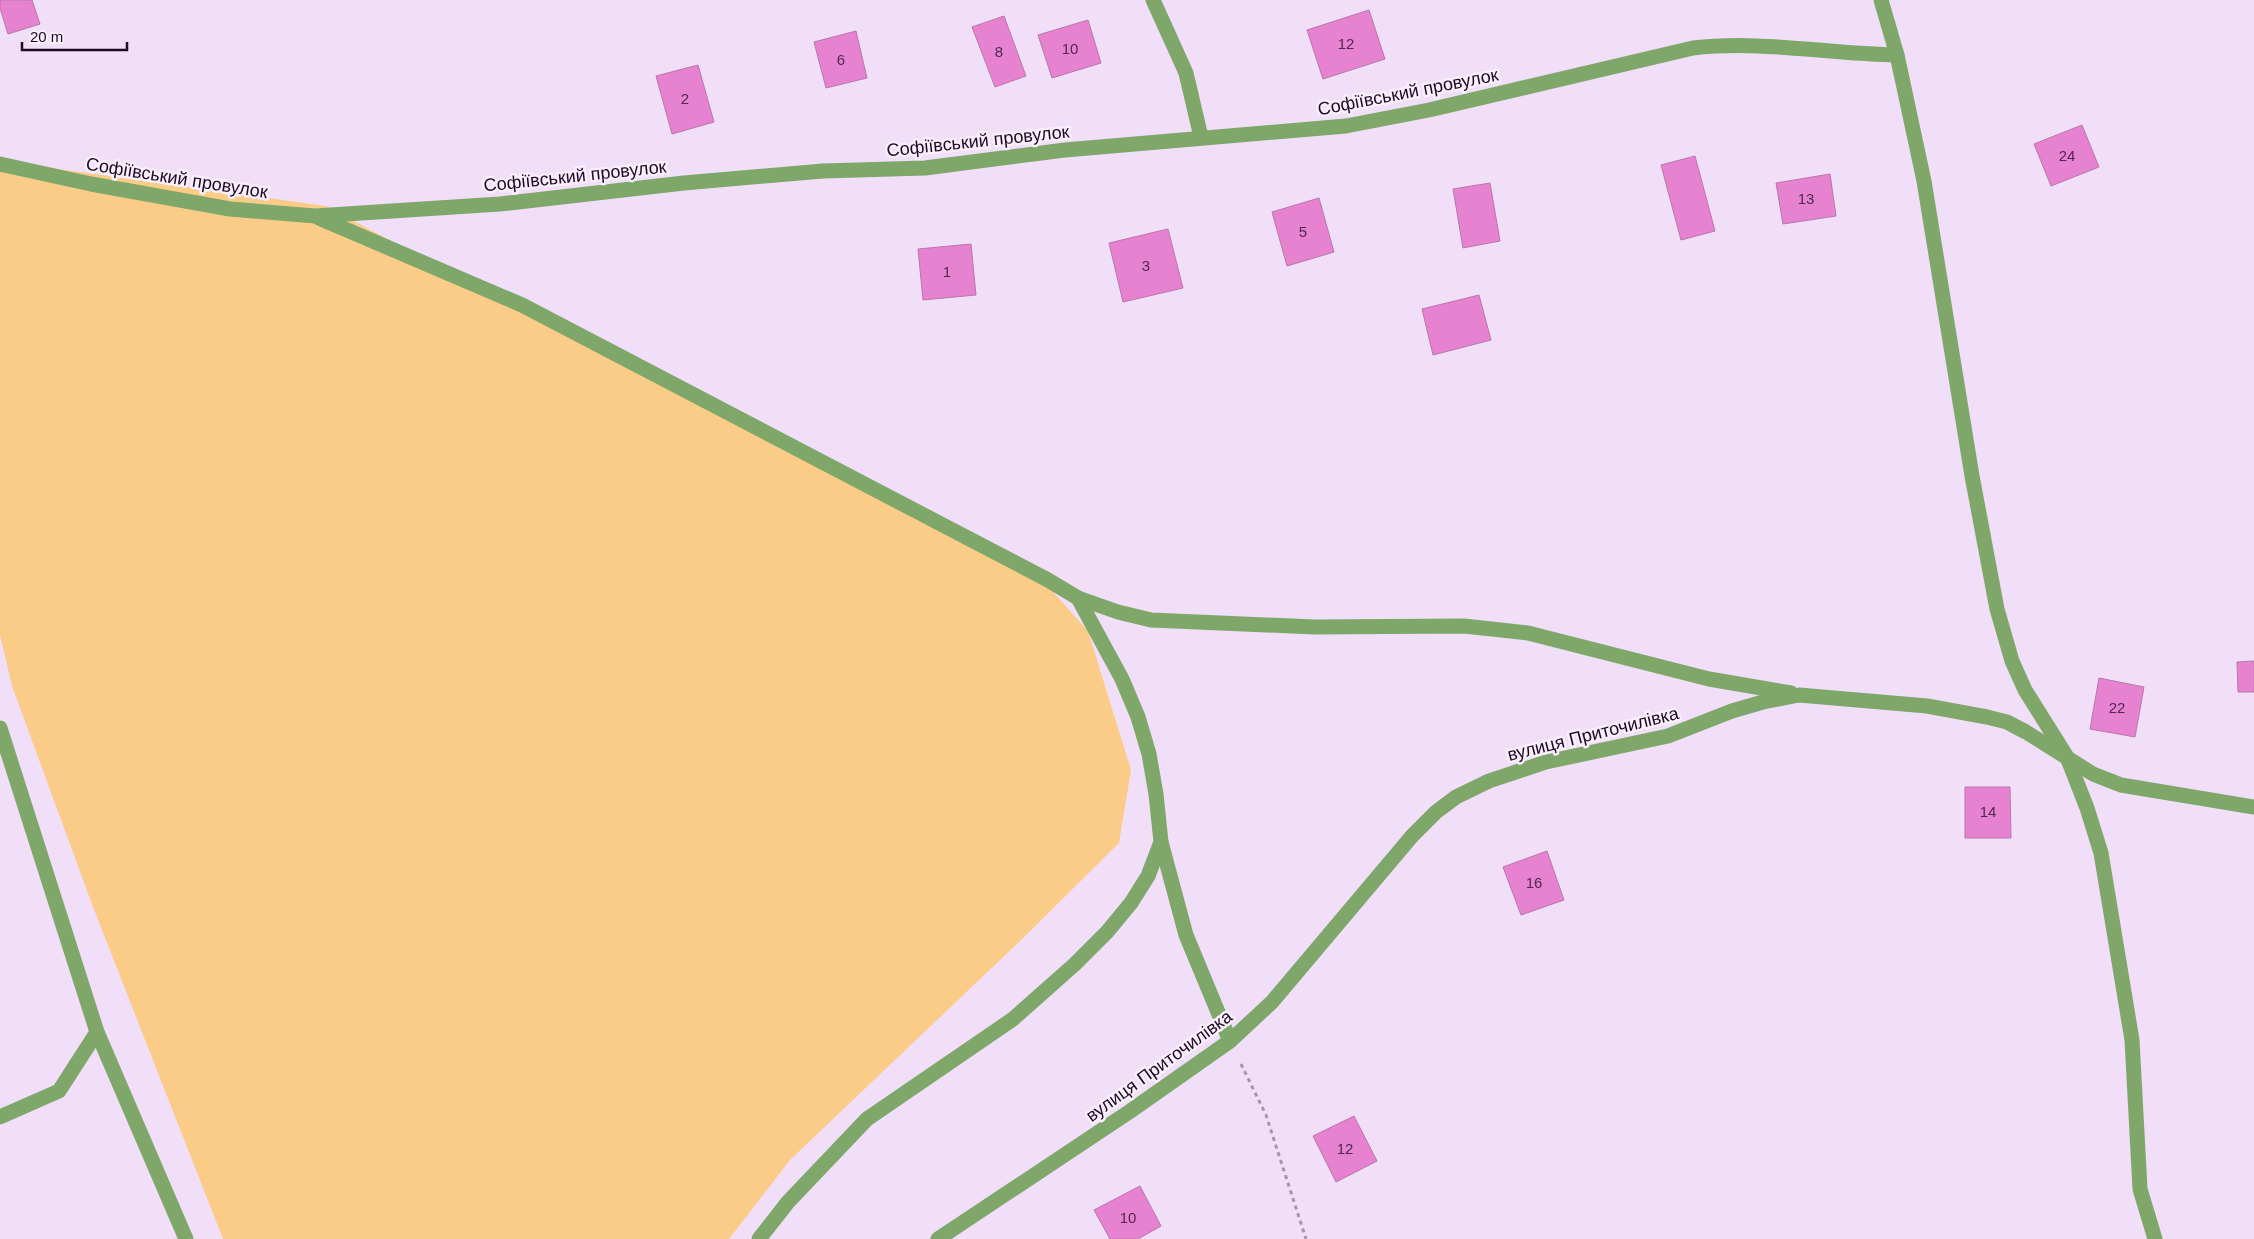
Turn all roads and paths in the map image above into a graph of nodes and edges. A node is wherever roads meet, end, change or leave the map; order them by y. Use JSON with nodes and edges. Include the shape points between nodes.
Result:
{"nodes":[{"id":1,"x":1153,"y":0,"type":"edge"},
{"id":2,"x":1881,"y":0,"type":"edge"},
{"id":3,"x":1897,"y":55,"type":"junction"},
{"id":4,"x":1201,"y":137,"type":"junction"},
{"id":5,"x":0,"y":164,"type":"edge"},
{"id":6,"x":315,"y":216,"type":"junction"},
{"id":7,"x":1078,"y":598,"type":"junction"},
{"id":8,"x":1799,"y":695,"type":"junction"},
{"id":9,"x":0,"y":728,"type":"edge"},
{"id":10,"x":2067,"y":757,"type":"junction"},
{"id":11,"x":2254,"y":807,"type":"edge"},
{"id":12,"x":1162,"y":842,"type":"junction"},
{"id":13,"x":98,"y":1032,"type":"junction"},
{"id":14,"x":1230,"y":1040,"type":"junction"},
{"id":15,"x":0,"y":1117,"type":"edge"},
{"id":16,"x":186,"y":1239,"type":"edge"},
{"id":17,"x":759,"y":1239,"type":"edge"},
{"id":18,"x":938,"y":1239,"type":"edge"},
{"id":19,"x":1306,"y":1239,"type":"edge"},
{"id":20,"x":2155,"y":1239,"type":"edge"}],
"edges":[{"from":1,"to":4,"type":"street","via":[[1186,73]]},
{"from":2,"to":3,"type":"street"},
{"from":3,"to":4,"type":"street","name":"Софіївський провулок","via":[[1853,55],[1753,45],[1694,48],[1346,126]]},
{"from":3,"to":10,"type":"street","via":[[1924,181],[1997,609],[2025,690]]},
{"from":4,"to":6,"type":"street","name":"Софіївський провулок","via":[[925,168],[823,171],[500,204]]},
{"from":5,"to":6,"type":"street","name":"Софіївський провулок","via":[[230,209]]},
{"from":6,"to":7,"type":"street","via":[[522,305]]},
{"from":7,"to":8,"type":"street","via":[[1151,620],[1314,627],[1464,626],[1528,632],[1709,679]]},
{"from":7,"to":12,"type":"street","via":[[1122,679],[1138,717],[1149,754]]},
{"from":8,"to":10,"type":"street","name":"вулиця Приточилівка","via":[[1927,706],[1987,717],[2007,722]]},
{"from":8,"to":14,"type":"street","name":"вулиця Приточилівка","via":[[1732,711],[1668,736],[1546,762],[1489,781],[1456,797],[1412,836],[1272,1002]]},
{"from":9,"to":13,"type":"street"},
{"from":10,"to":11,"type":"street","name":"вулиця Приточилівка","via":[[2093,774],[2121,786]]},
{"from":10,"to":20,"type":"street","via":[[2101,853],[2132,1040],[2140,1189]]},
{"from":12,"to":14,"type":"street","via":[[1186,935]]},
{"from":12,"to":17,"type":"street","via":[[1148,876],[1131,903],[1075,964],[1013,1019],[867,1119],[788,1202]]},
{"from":13,"to":15,"type":"street","via":[[60,1091]]},
{"from":13,"to":16,"type":"street"},
{"from":14,"to":18,"type":"street","name":"вулиця Приточилівка","via":[[1129,1112]]},
{"from":14,"to":19,"type":"path","via":[[1266,1115]]}]}
